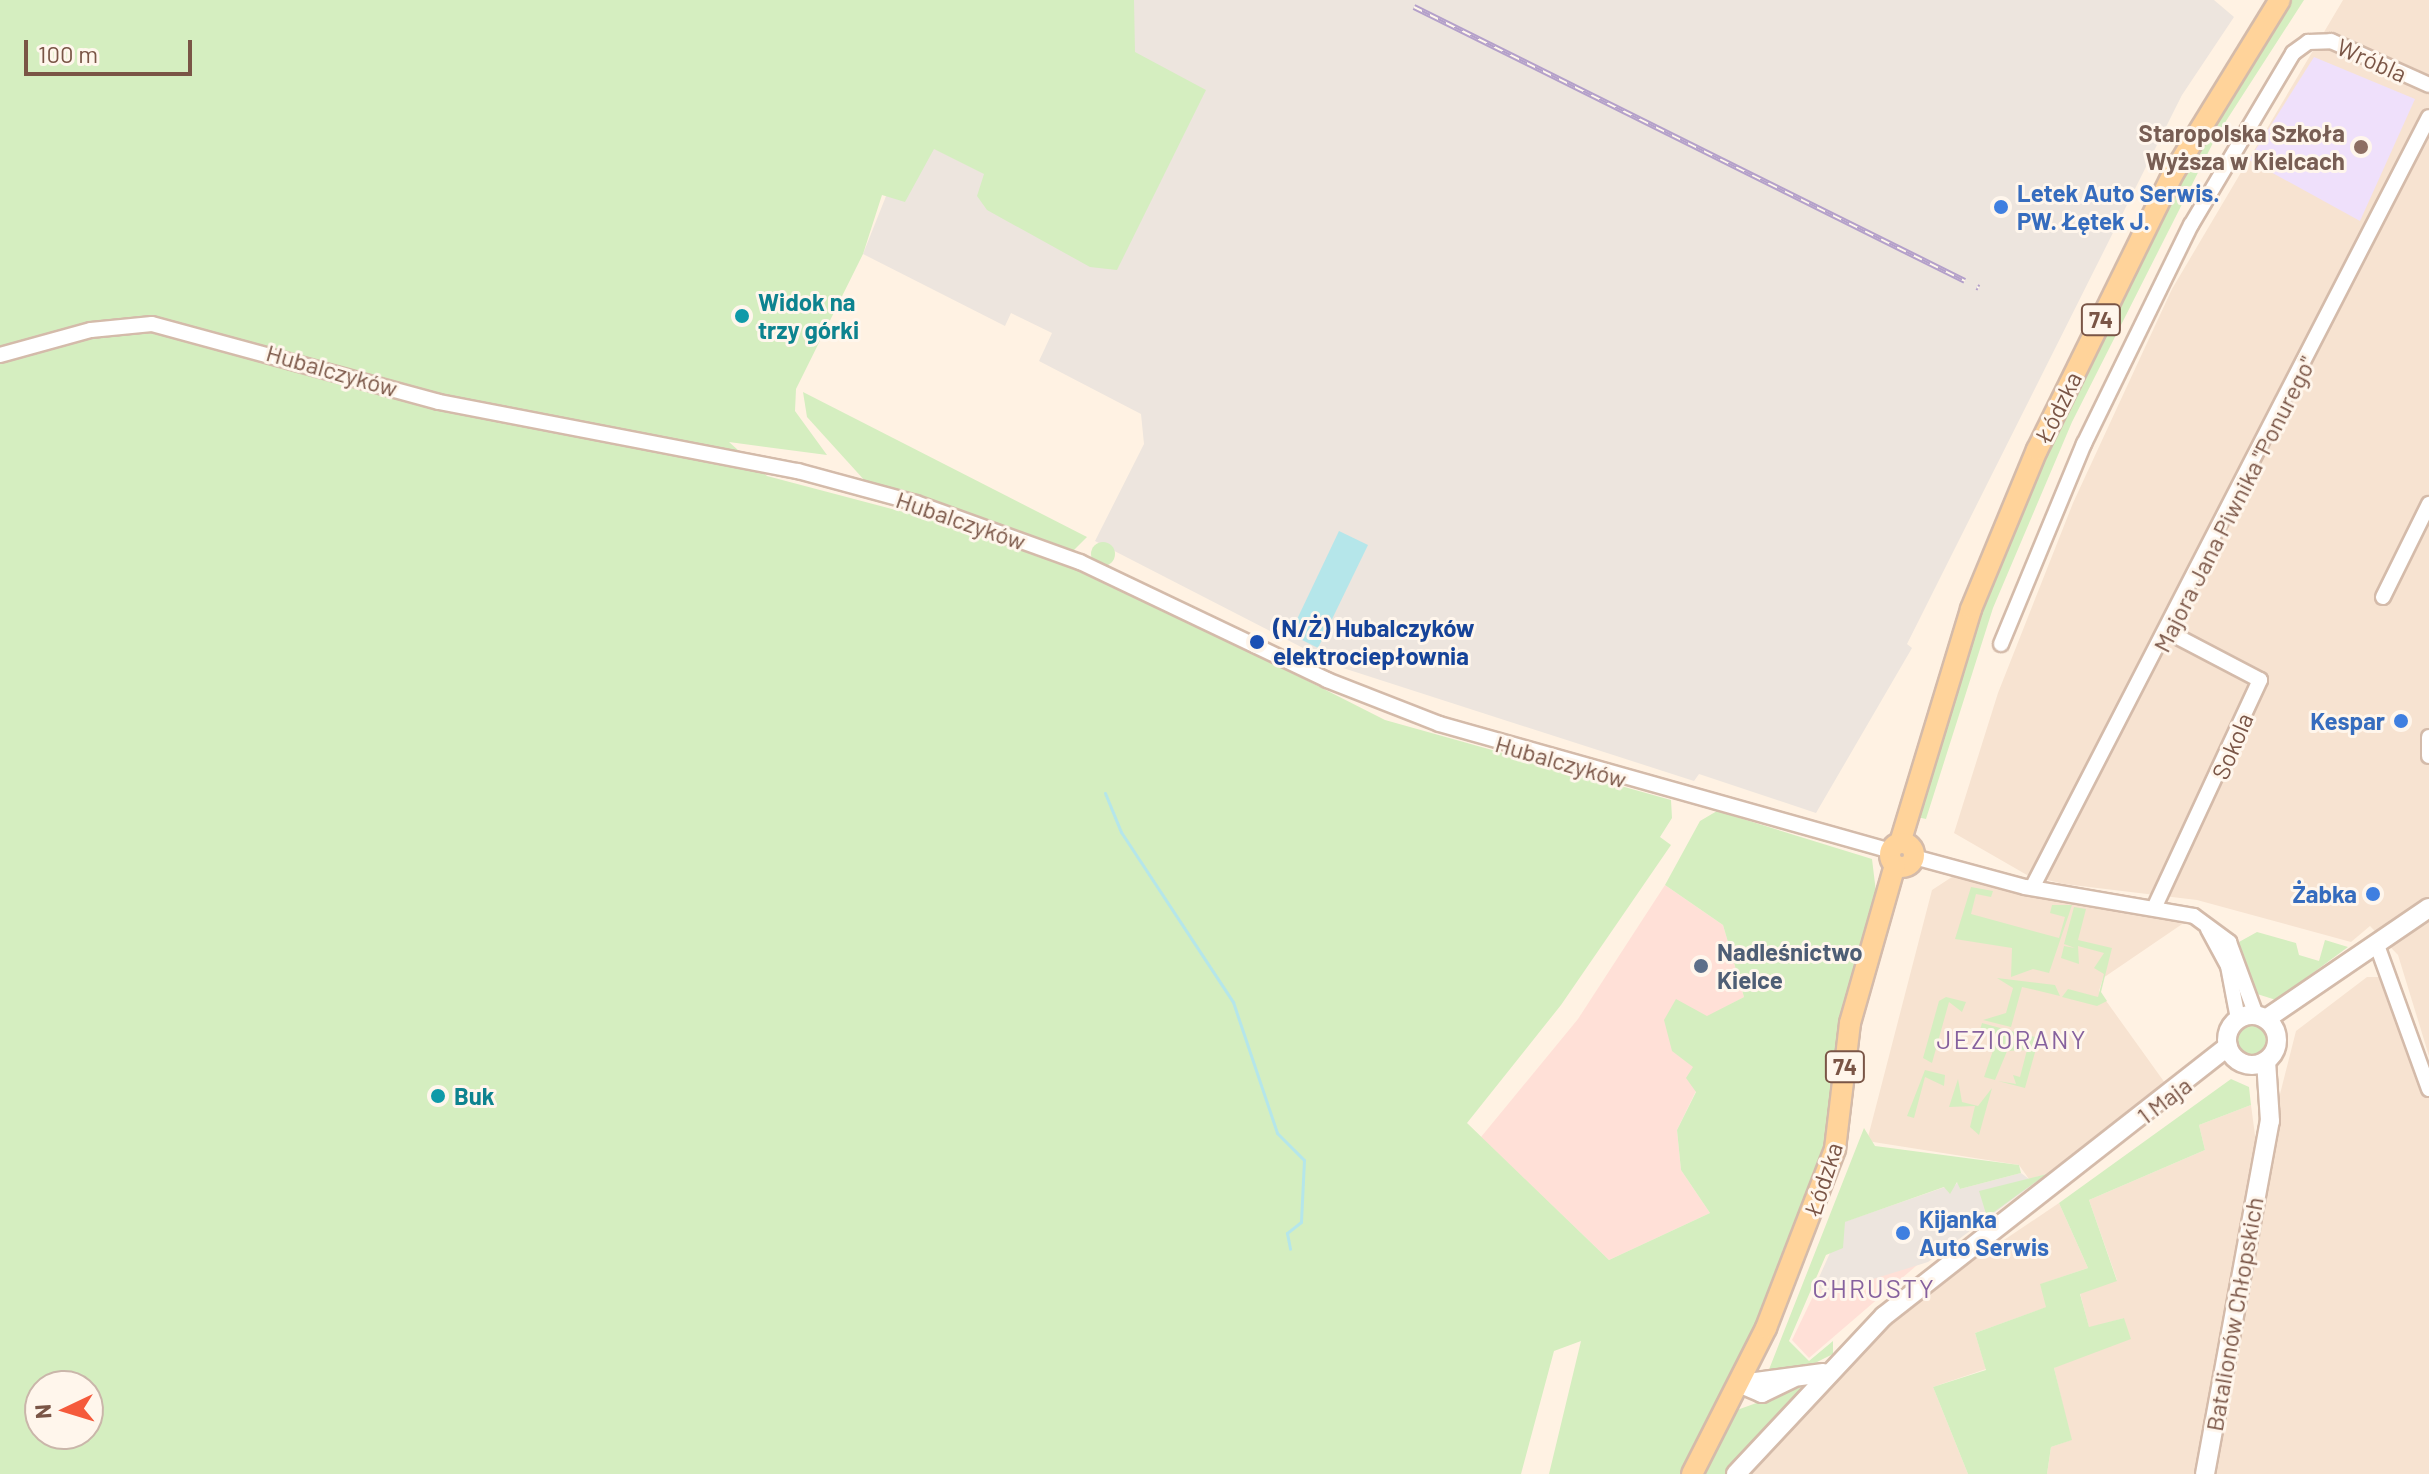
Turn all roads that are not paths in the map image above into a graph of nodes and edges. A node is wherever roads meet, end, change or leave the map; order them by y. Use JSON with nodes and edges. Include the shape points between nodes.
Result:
{"nodes":[{"id":1,"x":2280,"y":0,"type":"edge"},
{"id":2,"x":2429,"y":85,"type":"edge"},
{"id":3,"x":2429,"y":117,"type":"edge"},
{"id":4,"x":0,"y":355,"type":"edge"},
{"id":5,"x":2429,"y":504,"type":"edge"},
{"id":6,"x":2383,"y":597,"type":"dead end"},
{"id":7,"x":2168,"y":632,"type":"junction"},
{"id":8,"x":2001,"y":644,"type":"dead end"},
{"id":9,"x":2429,"y":737,"type":"edge"},
{"id":10,"x":2429,"y":756,"type":"edge"},
{"id":11,"x":1900,"y":854,"type":"junction"},
{"id":12,"x":2032,"y":888,"type":"junction"},
{"id":13,"x":2156,"y":904,"type":"junction"},
{"id":14,"x":2429,"y":908,"type":"edge"},
{"id":15,"x":2375,"y":950,"type":"junction"},
{"id":16,"x":2259,"y":1022,"type":"junction"},
{"id":17,"x":2245,"y":1058,"type":"junction"},
{"id":18,"x":2429,"y":1089,"type":"edge"},
{"id":19,"x":1823,"y":1373,"type":"junction"},
{"id":20,"x":1741,"y":1384,"type":"junction"},
{"id":21,"x":1692,"y":1474,"type":"edge"},
{"id":22,"x":1736,"y":1474,"type":"edge"},
{"id":23,"x":2205,"y":1474,"type":"edge"}],
"edges":[{"from":1,"to":11,"type":"main road","name":"Łódzka","number":"74","via":[[2174,172],[2037,450],[1971,609]]},
{"from":2,"to":8,"type":"street","name":"Wróbla","via":[[2345,46],[2314,41],[2288,60],[2191,225],[2084,444]]},
{"from":3,"to":7,"type":"street","name":"Majora Jana Piwnika \"Ponurego\""},
{"from":4,"to":11,"type":"street","name":"Hubalczyków","via":[[91,330],[152,324],[439,402],[798,471],[916,503],[1080,562],[1327,680],[1439,724]]},
{"from":5,"to":6,"type":"street"},
{"from":7,"to":12,"type":"street","name":"Majora Jana Piwnika \"Ponurego\""},
{"from":7,"to":13,"type":"street","name":"Sokola","via":[[2260,680]]},
{"from":9,"to":10,"type":"street"},
{"from":11,"to":12,"type":"street","name":"Hubalczyków"},
{"from":11,"to":20,"type":"main road","name":"Łódzka","number":"74","via":[[1850,1023],[1835,1149]]},
{"from":12,"to":13,"type":"street","name":"Hubalczyków"},
{"from":13,"to":16,"type":"street","name":"Hubalczyków","via":[[2201,919]]},
{"from":14,"to":15,"type":"street"},
{"from":15,"to":16,"type":"street"},
{"from":15,"to":18,"type":"street"},
{"from":16,"to":17,"type":"street"},
{"from":16,"to":17,"type":"street"},
{"from":17,"to":19,"type":"street","name":"1 Maja","via":[[2100,1153],[1907,1297]]},
{"from":17,"to":23,"type":"street","name":"Batalionów Chłopskich","via":[[2270,1121]]},
{"from":19,"to":20,"type":"street","via":[[1793,1378],[1762,1393]]},
{"from":19,"to":22,"type":"street","name":"1 Maja"},
{"from":20,"to":21,"type":"main road","name":"Łódzka","number":"74"}]}
